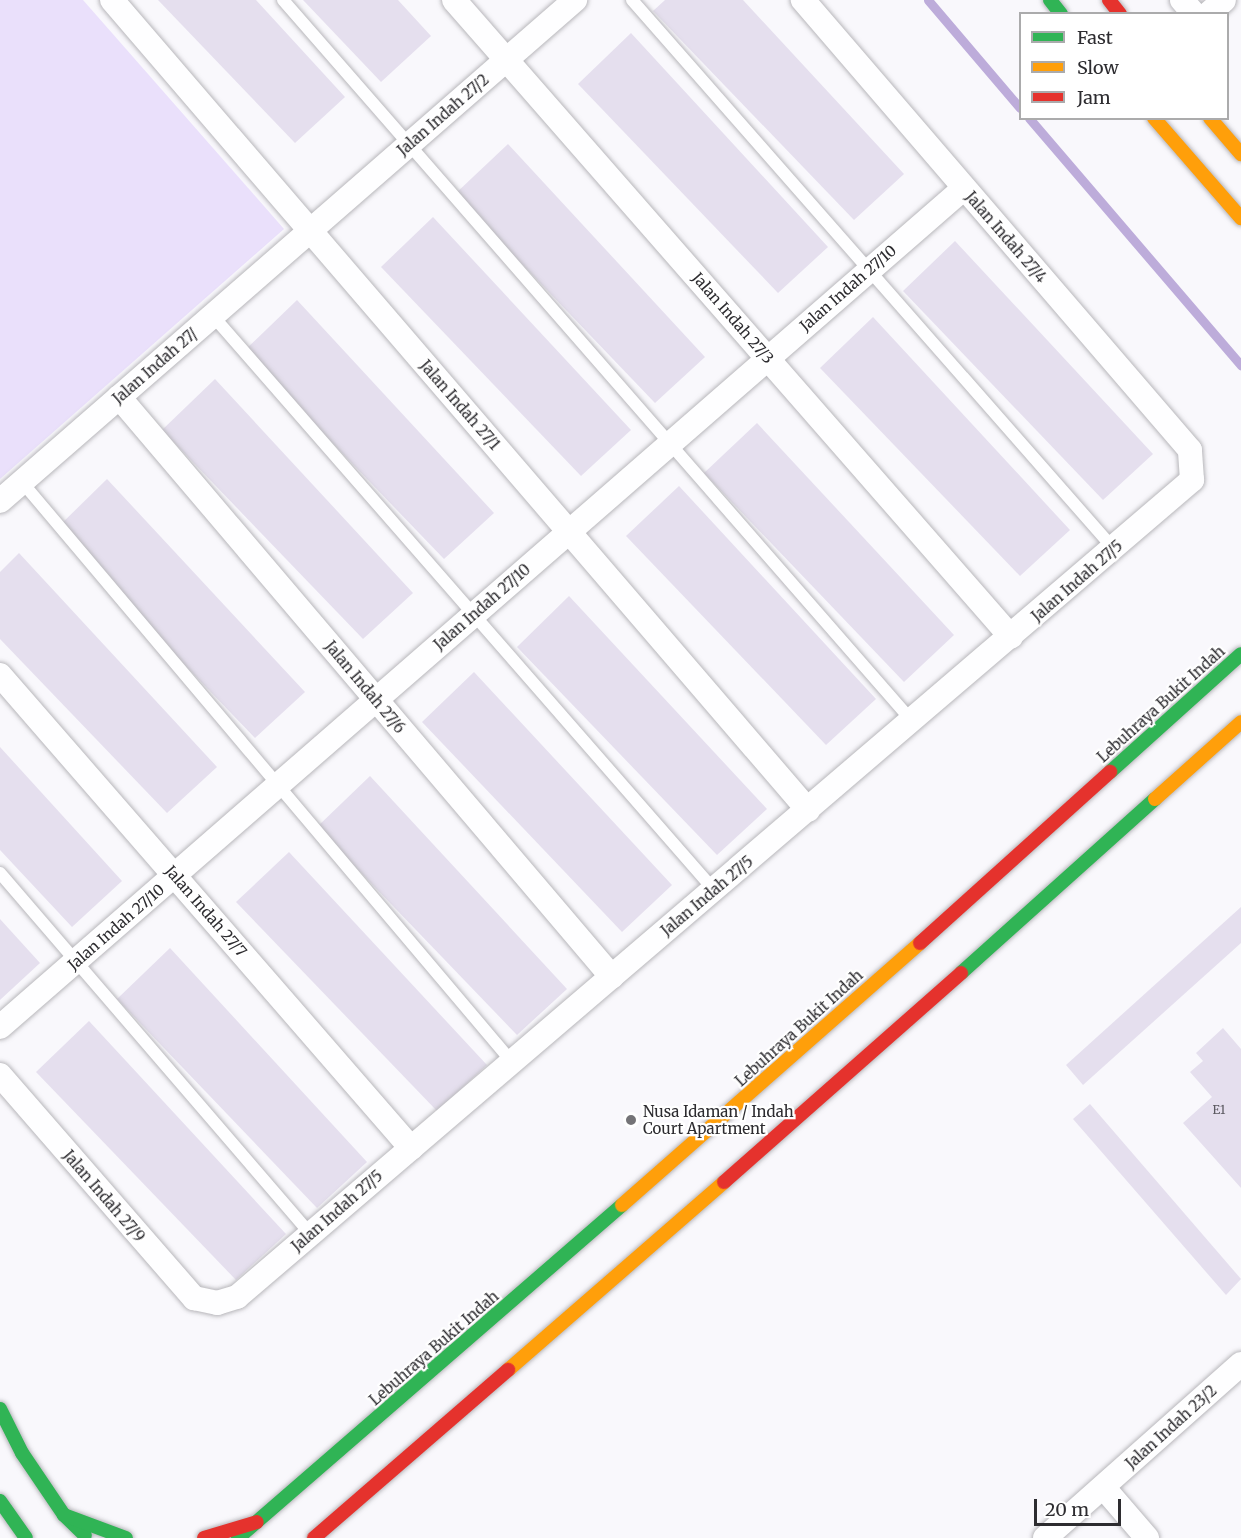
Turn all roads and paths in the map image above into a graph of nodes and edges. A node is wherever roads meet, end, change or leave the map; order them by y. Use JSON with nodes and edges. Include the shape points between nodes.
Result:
{"nodes":[{"id":1,"x":112,"y":0,"type":"edge"},
{"id":2,"x":283,"y":0,"type":"edge"},
{"id":3,"x":454,"y":0,"type":"edge"},
{"id":4,"x":575,"y":0,"type":"edge"},
{"id":5,"x":632,"y":0,"type":"edge"},
{"id":6,"x":803,"y":0,"type":"edge"},
{"id":7,"x":1050,"y":0,"type":"edge"},
{"id":8,"x":1109,"y":0,"type":"edge"},
{"id":9,"x":1182,"y":0,"type":"edge"},
{"id":10,"x":1224,"y":0,"type":"edge"},
{"id":11,"x":1059,"y":12,"type":"edge"},
{"id":12,"x":1118,"y":12,"type":"edge"},
{"id":13,"x":1192,"y":12,"type":"edge"},
{"id":14,"x":1210,"y":12,"type":"edge"},
{"id":15,"x":507,"y":59,"type":"junction"},
{"id":16,"x":1156,"y":120,"type":"edge"},
{"id":17,"x":1212,"y":120,"type":"edge"},
{"id":18,"x":410,"y":144,"type":"junction"},
{"id":19,"x":1241,"y":154,"type":"edge"},
{"id":20,"x":964,"y":188,"type":"junction"},
{"id":21,"x":1241,"y":218,"type":"edge"},
{"id":22,"x":310,"y":231,"type":"junction"},
{"id":23,"x":869,"y":270,"type":"junction"},
{"id":24,"x":213,"y":316,"type":"junction"},
{"id":25,"x":768,"y":358,"type":"junction"},
{"id":26,"x":119,"y":397,"type":"junction"},
{"id":27,"x":670,"y":443,"type":"junction"},
{"id":28,"x":1192,"y":480,"type":"joint"},
{"id":29,"x":22,"y":482,"type":"junction"},
{"id":30,"x":0,"y":501,"type":"edge"},
{"id":31,"x":569,"y":532,"type":"junction"},
{"id":32,"x":1114,"y":549,"type":"junction"},
{"id":33,"x":474,"y":615,"type":"junction"},
{"id":34,"x":1011,"y":637,"type":"junction"},
{"id":35,"x":1241,"y":654,"type":"edge"},
{"id":36,"x":0,"y":675,"type":"edge"},
{"id":37,"x":376,"y":699,"type":"junction"},
{"id":38,"x":912,"y":721,"type":"junction"},
{"id":39,"x":1241,"y":722,"type":"edge"},
{"id":40,"x":278,"y":784,"type":"junction"},
{"id":41,"x":808,"y":810,"type":"junction"},
{"id":42,"x":0,"y":873,"type":"edge"},
{"id":43,"x":174,"y":875,"type":"junction"},
{"id":44,"x":714,"y":890,"type":"junction"},
{"id":45,"x":76,"y":961,"type":"junction"},
{"id":46,"x":612,"y":977,"type":"junction"},
{"id":47,"x":0,"y":1027,"type":"edge"},
{"id":48,"x":512,"y":1062,"type":"junction"},
{"id":49,"x":0,"y":1075,"type":"edge"},
{"id":50,"x":411,"y":1148,"type":"junction"},
{"id":51,"x":311,"y":1234,"type":"junction"},
{"id":52,"x":217,"y":1303,"type":"joint"},
{"id":53,"x":1241,"y":1364,"type":"edge"},
{"id":54,"x":0,"y":1409,"type":"edge"},
{"id":55,"x":1104,"y":1488,"type":"junction"},
{"id":56,"x":0,"y":1501,"type":"edge"},
{"id":57,"x":64,"y":1515,"type":"junction"},
{"id":58,"x":261,"y":1520,"type":"junction"},
{"id":59,"x":26,"y":1538,"type":"edge"},
{"id":60,"x":88,"y":1538,"type":"edge"},
{"id":61,"x":126,"y":1538,"type":"edge"},
{"id":62,"x":204,"y":1538,"type":"edge"},
{"id":63,"x":238,"y":1538,"type":"edge"},
{"id":64,"x":314,"y":1538,"type":"edge"},
{"id":65,"x":1046,"y":1538,"type":"edge"},
{"id":66,"x":1147,"y":1538,"type":"edge"}],
"edges":[{"from":1,"to":22,"type":"street","name":"Jalan Indah 27/1"},
{"from":2,"to":18,"type":"lane"},
{"from":3,"to":15,"type":"street","name":"Jalan Indah 27/3"},
{"from":4,"to":15,"type":"street","name":"Jalan Indah 27/2"},
{"from":5,"to":23,"type":"lane"},
{"from":6,"to":20,"type":"street","name":"Jalan Indah 27/4"},
{"from":7,"to":11,"type":"main road"},
{"from":8,"to":12,"type":"main road"},
{"from":9,"to":13,"type":"street"},
{"from":10,"to":14,"type":"street"},
{"from":15,"to":18,"type":"street","name":"Jalan Indah 27/2"},
{"from":15,"to":25,"type":"street","name":"Jalan Indah 27/3"},
{"from":16,"to":21,"type":"main road"},
{"from":17,"to":19,"type":"main road"},
{"from":18,"to":22,"type":"street","name":"Jalan Indah 27/2"},
{"from":18,"to":27,"type":"lane"},
{"from":20,"to":23,"type":"street","name":"Jalan Indah 27/10"},
{"from":20,"to":28,"type":"street","name":"Jalan Indah 27/4","via":[[1190,450]]},
{"from":22,"to":24,"type":"street","name":"Jalan Indah 27/"},
{"from":22,"to":31,"type":"street","name":"Jalan Indah 27/1"},
{"from":23,"to":25,"type":"street","name":"Jalan Indah 27/10"},
{"from":23,"to":32,"type":"lane"},
{"from":24,"to":26,"type":"street","name":"Jalan Indah 27/"},
{"from":24,"to":33,"type":"lane"},
{"from":25,"to":27,"type":"street","name":"Jalan Indah 27/10"},
{"from":25,"to":34,"type":"street","name":"Jalan Indah 27/3"},
{"from":26,"to":29,"type":"street","name":"Jalan Indah 27/"},
{"from":26,"to":37,"type":"street","name":"Jalan Indah 27/6"},
{"from":27,"to":31,"type":"street","name":"Jalan Indah 27/10"},
{"from":27,"to":38,"type":"lane"},
{"from":28,"to":32,"type":"street","name":"Jalan Indah 27/5"},
{"from":29,"to":30,"type":"street","name":"Jalan Indah 27/"},
{"from":29,"to":40,"type":"lane"},
{"from":31,"to":33,"type":"street","name":"Jalan Indah 27/10"},
{"from":31,"to":41,"type":"street","name":"Jalan Indah 27/1"},
{"from":32,"to":34,"type":"street","name":"Jalan Indah 27/5"},
{"from":33,"to":37,"type":"street","name":"Jalan Indah 27/10"},
{"from":33,"to":44,"type":"lane"},
{"from":34,"to":38,"type":"street","name":"Jalan Indah 27/5"},
{"from":35,"to":58,"type":"main road","name":"Lebuhraya Bukit Indah","via":[[791,1058]]},
{"from":36,"to":43,"type":"street","name":"Jalan Indah 27/7"},
{"from":37,"to":40,"type":"street","name":"Jalan Indah 27/10"},
{"from":37,"to":46,"type":"street","name":"Jalan Indah 27/6"},
{"from":38,"to":41,"type":"street","name":"Jalan Indah 27/5"},
{"from":39,"to":64,"type":"main road","via":[[825,1095]]},
{"from":40,"to":43,"type":"street","name":"Jalan Indah 27/10"},
{"from":40,"to":48,"type":"lane"},
{"from":41,"to":44,"type":"street","name":"Jalan Indah 27/5"},
{"from":42,"to":45,"type":"lane"},
{"from":43,"to":45,"type":"street","name":"Jalan Indah 27/10"},
{"from":43,"to":50,"type":"street","name":"Jalan Indah 27/7"},
{"from":44,"to":46,"type":"street","name":"Jalan Indah 27/5"},
{"from":45,"to":47,"type":"street","name":"Jalan Indah 27/10"},
{"from":45,"to":51,"type":"lane"},
{"from":46,"to":48,"type":"street","name":"Jalan Indah 27/5"},
{"from":48,"to":50,"type":"street","name":"Jalan Indah 27/5"},
{"from":49,"to":52,"type":"street","name":"Jalan Indah 27/9","via":[[177,1282],[194,1298]]},
{"from":50,"to":51,"type":"street","name":"Jalan Indah 27/5"},
{"from":51,"to":52,"type":"street","name":"Jalan Indah 27/5","via":[[237,1297]]},
{"from":53,"to":55,"type":"street","name":"Jalan Indah 23/2"},
{"from":54,"to":57,"type":"main road","via":[[22,1453]]},
{"from":55,"to":65,"type":"street","name":"Jalan Indah 23/2"},
{"from":55,"to":66,"type":"street"},
{"from":56,"to":59,"type":"main road"},
{"from":57,"to":60,"type":"main road"},
{"from":57,"to":61,"type":"main road"},
{"from":58,"to":62,"type":"main road"},
{"from":58,"to":63,"type":"main road","name":"Lebuhraya Bukit Indah"}]}
